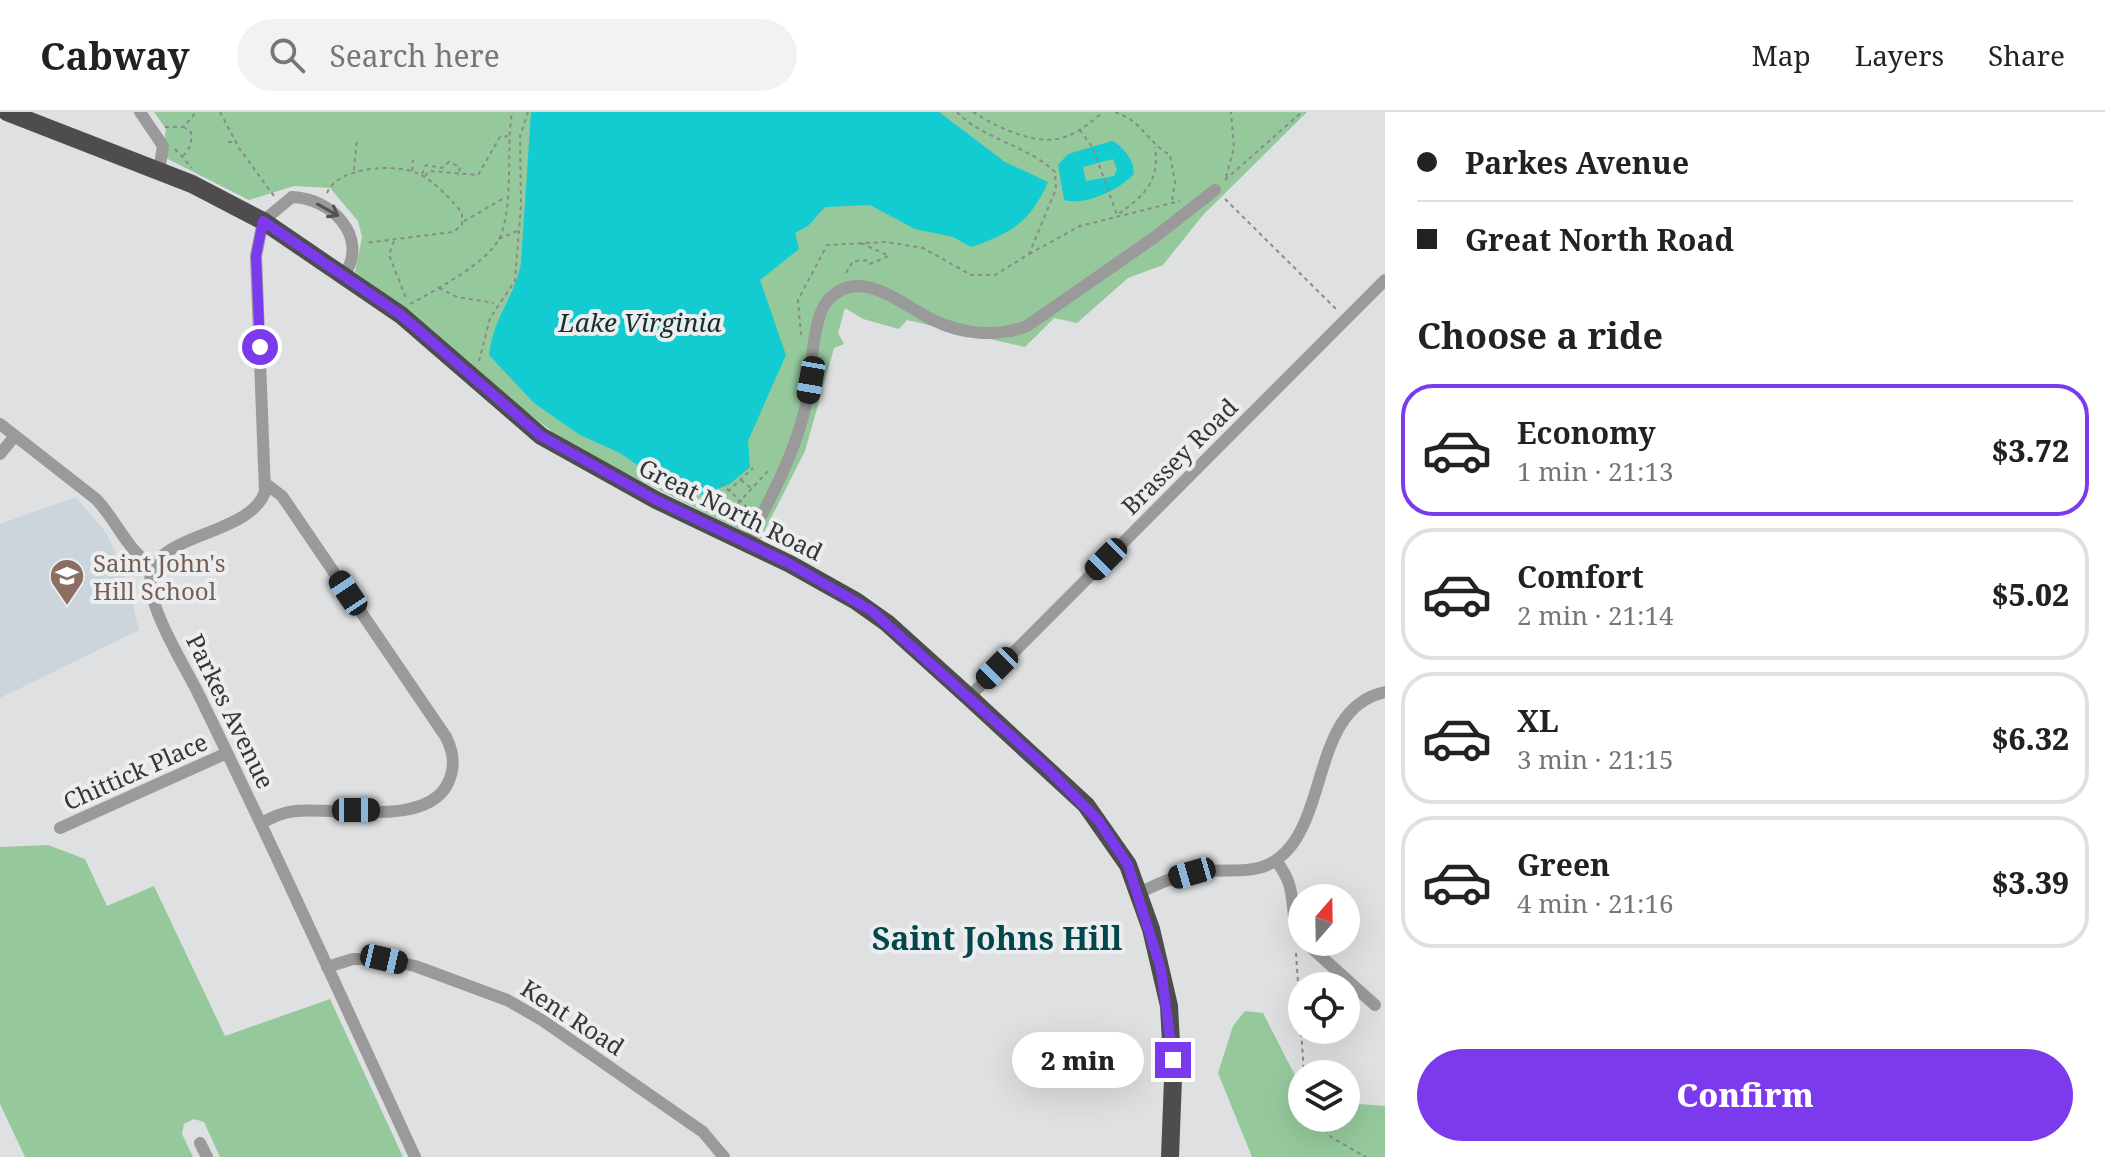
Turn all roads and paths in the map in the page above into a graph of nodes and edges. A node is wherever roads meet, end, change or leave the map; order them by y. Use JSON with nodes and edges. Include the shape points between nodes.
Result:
{"nodes":[{"id":1,"x":7,"y":112,"type":"edge"},
{"id":2,"x":140,"y":112,"type":"edge"},
{"id":3,"x":196,"y":112,"type":"edge"},
{"id":4,"x":220,"y":112,"type":"edge"},
{"id":5,"x":512,"y":112,"type":"edge"},
{"id":6,"x":528,"y":112,"type":"edge"},
{"id":7,"x":957,"y":112,"type":"edge"},
{"id":8,"x":973,"y":112,"type":"edge"},
{"id":9,"x":1103,"y":112,"type":"edge"},
{"id":10,"x":1115,"y":112,"type":"edge"},
{"id":11,"x":1231,"y":112,"type":"edge"},
{"id":12,"x":1302,"y":112,"type":"edge"},
{"id":13,"x":161,"y":127,"type":"dead end"},
{"id":14,"x":184,"y":127,"type":"junction"},
{"id":15,"x":1080,"y":130,"type":"junction"},
{"id":16,"x":508,"y":135,"type":"junction"},
{"id":17,"x":357,"y":139,"type":"dead end"},
{"id":18,"x":228,"y":142,"type":"dead end"},
{"id":19,"x":237,"y":142,"type":"junction"},
{"id":20,"x":1155,"y":147,"type":"junction"},
{"id":21,"x":183,"y":156,"type":"dead end"},
{"id":22,"x":413,"y":160,"type":"dead end"},
{"id":23,"x":159,"y":171,"type":"junction"},
{"id":24,"x":354,"y":171,"type":"junction"},
{"id":25,"x":412,"y":172,"type":"junction"},
{"id":26,"x":423,"y":176,"type":"junction"},
{"id":27,"x":458,"y":176,"type":"junction"},
{"id":28,"x":1215,"y":190,"type":"joint"},
{"id":29,"x":328,"y":191,"type":"dead end"},
{"id":30,"x":506,"y":197,"type":"junction"},
{"id":31,"x":1184,"y":200,"type":"dead end"},
{"id":32,"x":1172,"y":203,"type":"junction"},
{"id":33,"x":280,"y":204,"type":"junction"},
{"id":34,"x":1117,"y":215,"type":"junction"},
{"id":35,"x":263,"y":221,"type":"junction"},
{"id":36,"x":463,"y":221,"type":"junction"},
{"id":37,"x":518,"y":230,"type":"junction"},
{"id":38,"x":499,"y":239,"type":"junction"},
{"id":39,"x":395,"y":240,"type":"junction"},
{"id":40,"x":860,"y":242,"type":"junction"},
{"id":41,"x":351,"y":251,"type":"junction"},
{"id":42,"x":1029,"y":254,"type":"junction"},
{"id":43,"x":872,"y":260,"type":"junction"},
{"id":44,"x":867,"y":265,"type":"dead end"},
{"id":45,"x":345,"y":274,"type":"junction"},
{"id":46,"x":1385,"y":280,"type":"edge"},
{"id":47,"x":847,"y":287,"type":"junction"},
{"id":48,"x":438,"y":288,"type":"junction"},
{"id":49,"x":497,"y":304,"type":"junction"},
{"id":50,"x":1346,"y":319,"type":"junction"},
{"id":51,"x":803,"y":345,"type":"dead end"},
{"id":52,"x":479,"y":361,"type":"dead end"},
{"id":53,"x":0,"y":424,"type":"edge"},
{"id":54,"x":15,"y":436,"type":"junction"},
{"id":55,"x":0,"y":454,"type":"edge"},
{"id":56,"x":753,"y":468,"type":"dead end"},
{"id":57,"x":771,"y":468,"type":"dead end"},
{"id":58,"x":741,"y":479,"type":"junction"},
{"id":59,"x":721,"y":483,"type":"dead end"},
{"id":60,"x":266,"y":484,"type":"junction"},
{"id":61,"x":753,"y":489,"type":"junction"},
{"id":62,"x":742,"y":502,"type":"junction"},
{"id":63,"x":747,"y":544,"type":"junction"},
{"id":64,"x":154,"y":567,"type":"junction"},
{"id":65,"x":1385,"y":692,"type":"edge"},
{"id":66,"x":969,"y":697,"type":"junction"},
{"id":67,"x":227,"y":753,"type":"junction"},
{"id":68,"x":261,"y":823,"type":"junction"},
{"id":69,"x":60,"y":828,"type":"dead end"},
{"id":70,"x":1277,"y":862,"type":"junction"},
{"id":71,"x":1291,"y":884,"type":"edge"},
{"id":72,"x":1139,"y":893,"type":"junction"},
{"id":73,"x":1302,"y":956,"type":"edge"},
{"id":74,"x":1322,"y":956,"type":"edge"},
{"id":75,"x":327,"y":967,"type":"junction"},
{"id":76,"x":1375,"y":1005,"type":"dead end"},
{"id":77,"x":1304,"y":1060,"type":"edge"},
{"id":78,"x":1326,"y":1132,"type":"edge"},
{"id":79,"x":200,"y":1143,"type":"dead end"},
{"id":80,"x":207,"y":1157,"type":"edge"},
{"id":81,"x":415,"y":1157,"type":"edge"},
{"id":82,"x":724,"y":1157,"type":"edge"},
{"id":83,"x":1170,"y":1157,"type":"edge"},
{"id":84,"x":1366,"y":1157,"type":"edge"}],
"edges":[{"from":1,"to":23,"type":"highway","name":"Great North Road"},
{"from":2,"to":23,"type":"street","via":[[163,146]]},
{"from":3,"to":14,"type":"path"},
{"from":4,"to":19,"type":"path"},
{"from":5,"to":16,"type":"path"},
{"from":6,"to":37,"type":"path","via":[[520,136]]},
{"from":7,"to":42,"type":"path","via":[[967,123],[1041,158],[1055,172],[1056,189]]},
{"from":8,"to":15,"type":"path","via":[[995,126],[1029,136],[1061,139]]},
{"from":9,"to":15,"type":"path"},
{"from":10,"to":20,"type":"path","via":[[1136,122]]},
{"from":11,"to":12,"type":"path","via":[[1234,148],[1225,179]]},
{"from":13,"to":14,"type":"path"},
{"from":14,"to":21,"type":"path","via":[[191,132],[191,145]]},
{"from":15,"to":34,"type":"path","via":[[1093,148]]},
{"from":16,"to":27,"type":"path","via":[[500,137],[478,175]]},
{"from":16,"to":30,"type":"path"},
{"from":17,"to":24,"type":"path"},
{"from":18,"to":19,"type":"path"},
{"from":19,"to":33,"type":"path"},
{"from":20,"to":32,"type":"path","via":[[1170,155]]},
{"from":20,"to":34,"type":"path","via":[[1156,174],[1149,188]]},
{"from":22,"to":25,"type":"path"},
{"from":23,"to":35,"type":"highway","name":"Great North Road"},
{"from":24,"to":25,"type":"path"},
{"from":24,"to":29,"type":"path","via":[[334,181]]},
{"from":25,"to":26,"type":"path"},
{"from":26,"to":27,"type":"path","via":[[429,171]]},
{"from":26,"to":27,"type":"path","via":[[426,165],[442,168],[449,162],[460,167]]},
{"from":26,"to":36,"type":"path","via":[[457,206]]},
{"from":28,"to":47,"type":"street","via":[[1027,326],[1007,334],[967,331],[934,321],[886,293]]},
{"from":28,"to":50,"type":"path"},
{"from":30,"to":36,"type":"path"},
{"from":30,"to":38,"type":"path"},
{"from":31,"to":32,"type":"path"},
{"from":32,"to":34,"type":"path"},
{"from":33,"to":35,"type":"street"},
{"from":33,"to":41,"type":"street","one_way":true,"via":[[302,198],[337,213],[348,230]]},
{"from":34,"to":42,"type":"path","via":[[1080,226]]},
{"from":35,"to":45,"type":"highway","name":"Great North Road"},
{"from":35,"to":60,"type":"street","via":[[256,256]]},
{"from":36,"to":39,"type":"path","via":[[453,232]]},
{"from":37,"to":38,"type":"path"},
{"from":37,"to":49,"type":"path","via":[[515,281]]},
{"from":38,"to":48,"type":"path"},
{"from":39,"to":41,"type":"path","via":[[356,244]]},
{"from":39,"to":48,"type":"path","via":[[389,255],[410,304]]},
{"from":40,"to":42,"type":"path","via":[[923,248],[971,275],[995,275]]},
{"from":40,"to":43,"type":"path","via":[[889,256]]},
{"from":40,"to":51,"type":"path","via":[[827,245],[812,268],[798,300]]},
{"from":41,"to":45,"type":"street"},
{"from":43,"to":44,"type":"path"},
{"from":43,"to":47,"type":"path","via":[[853,261]]},
{"from":45,"to":63,"type":"highway","name":"Great North Road","via":[[430,338],[541,436]]},
{"from":46,"to":50,"type":"street","name":"Brassey Road"},
{"from":47,"to":63,"type":"street","via":[[824,304],[798,439]]},
{"from":48,"to":49,"type":"path"},
{"from":49,"to":52,"type":"path"},
{"from":50,"to":66,"type":"street","name":"Brassey Road"},
{"from":53,"to":54,"type":"street"},
{"from":54,"to":55,"type":"street"},
{"from":54,"to":64,"type":"street","via":[[96,499],[131,550]]},
{"from":56,"to":58,"type":"path"},
{"from":57,"to":61,"type":"path"},
{"from":58,"to":61,"type":"path"},
{"from":58,"to":62,"type":"path","via":[[725,494],[722,514],[730,514]]},
{"from":59,"to":62,"type":"path"},
{"from":60,"to":64,"type":"street","via":[[254,509],[167,552]]},
{"from":60,"to":68,"type":"street","via":[[291,509],[446,737],[453,757],[445,788],[418,808],[295,811]]},
{"from":61,"to":62,"type":"path"},
{"from":63,"to":66,"type":"highway","name":"Great North Road","via":[[872,611]]},
{"from":64,"to":67,"type":"street","name":"Parkes Avenue","via":[[150,585],[157,606]]},
{"from":65,"to":70,"type":"street","via":[[1359,703],[1342,720],[1305,825]]},
{"from":66,"to":72,"type":"highway","name":"Great North Road","via":[[1098,820],[1128,865]]},
{"from":67,"to":68,"type":"street","name":"Parkes Avenue"},
{"from":67,"to":69,"type":"street","name":"Chittick Place"},
{"from":68,"to":75,"type":"street","name":"Parkes Avenue"},
{"from":70,"to":71,"type":"street"},
{"from":70,"to":72,"type":"street","via":[[1255,870],[1192,873]]},
{"from":72,"to":83,"type":"highway","name":"Great North Road","via":[[1161,969],[1173,1041]]},
{"from":73,"to":77,"type":"path"},
{"from":74,"to":76,"type":"street"},
{"from":75,"to":81,"type":"street","name":"Parkes Avenue"},
{"from":75,"to":82,"type":"street","name":"Kent Road","via":[[353,959],[384,959],[507,1000],[703,1132]]},
{"from":78,"to":84,"type":"path"},
{"from":79,"to":80,"type":"street"}]}
